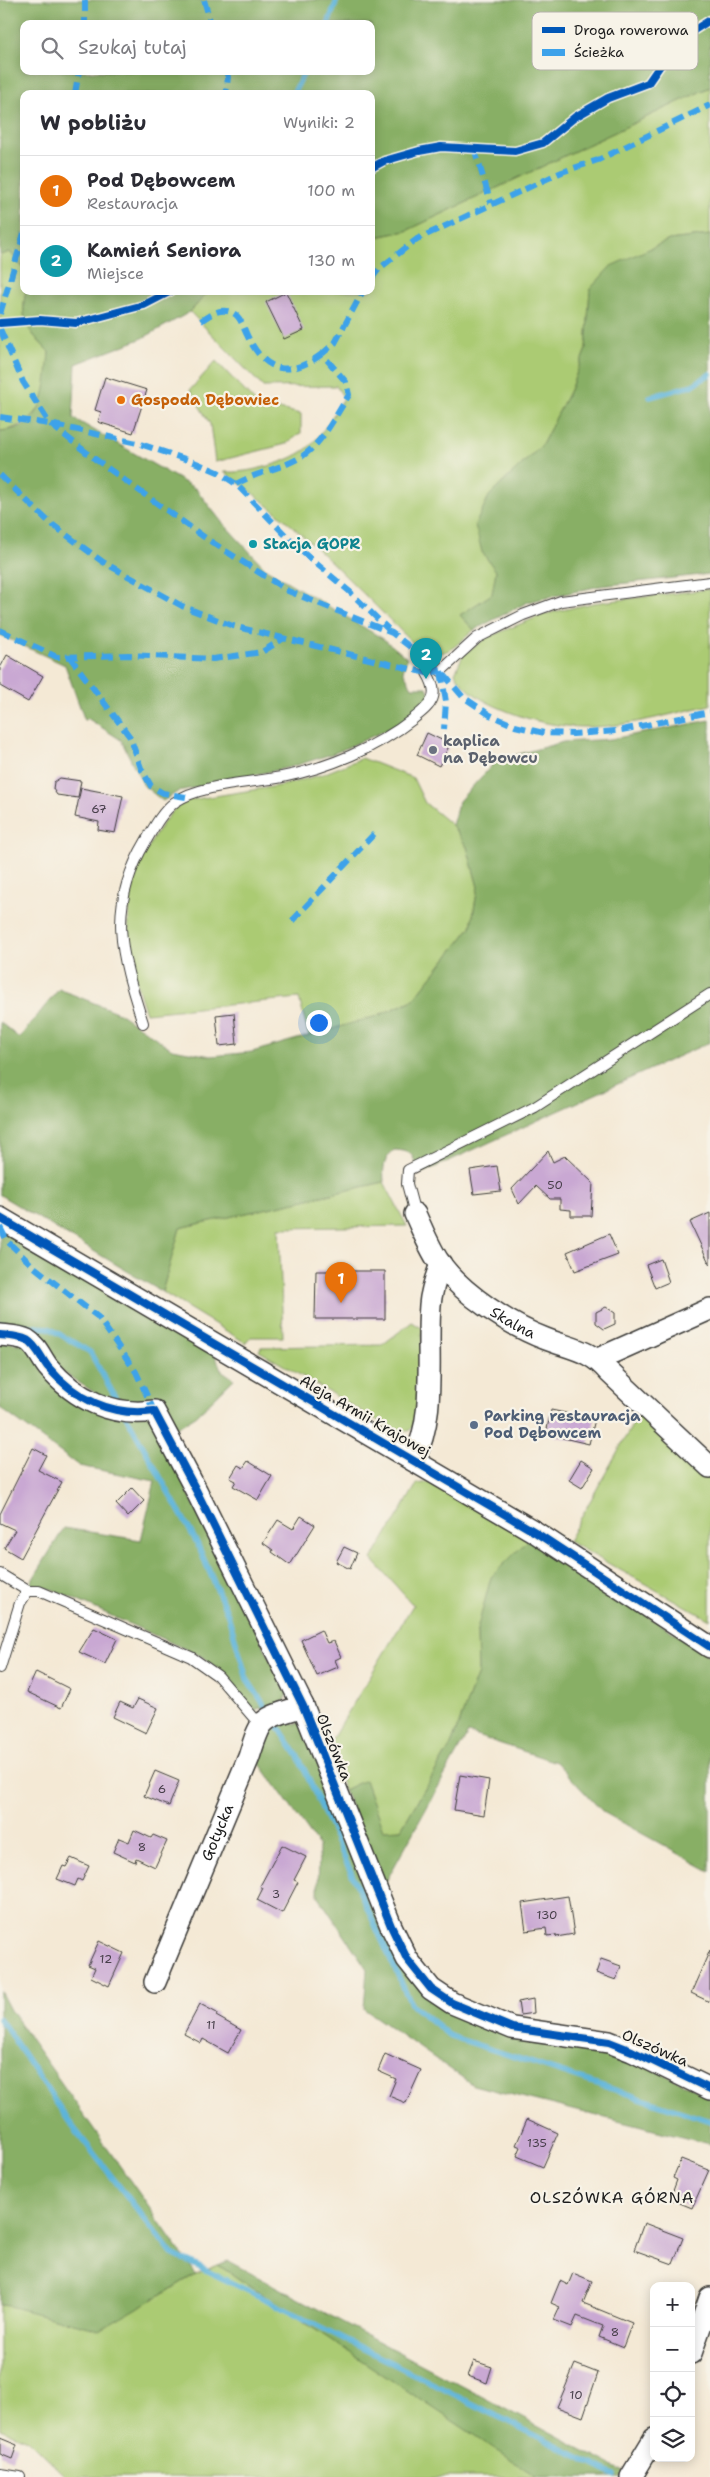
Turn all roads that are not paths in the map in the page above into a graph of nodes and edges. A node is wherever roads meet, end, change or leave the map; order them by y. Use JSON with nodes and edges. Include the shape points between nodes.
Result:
{"nodes":[{"id":1,"x":710,"y":582,"type":"edge"},
{"id":2,"x":441,"y":671,"type":"dead end"},
{"id":3,"x":427,"y":673,"type":"dead end"},
{"id":4,"x":710,"y":994,"type":"edge"},
{"id":5,"x":143,"y":1023,"type":"dead end"},
{"id":6,"x":415,"y":1214,"type":"joint"},
{"id":7,"x":0,"y":1218,"type":"edge"},
{"id":8,"x":440,"y":1264,"type":"junction"},
{"id":9,"x":710,"y":1309,"type":"edge"},
{"id":10,"x":0,"y":1335,"type":"edge"},
{"id":11,"x":598,"y":1359,"type":"junction"},
{"id":12,"x":413,"y":1460,"type":"junction"},
{"id":13,"x":710,"y":1467,"type":"edge"},
{"id":14,"x":0,"y":1574,"type":"edge"},
{"id":15,"x":28,"y":1591,"type":"junction"},
{"id":16,"x":710,"y":1647,"type":"edge"},
{"id":17,"x":0,"y":1668,"type":"edge"},
{"id":18,"x":295,"y":1708,"type":"junction"},
{"id":19,"x":263,"y":1720,"type":"junction"},
{"id":20,"x":156,"y":1982,"type":"dead end"},
{"id":21,"x":710,"y":2089,"type":"edge"},
{"id":22,"x":710,"y":2298,"type":"edge"},
{"id":23,"x":695,"y":2341,"type":"edge"},
{"id":24,"x":650,"y":2446,"type":"edge"},
{"id":25,"x":0,"y":2474,"type":"edge"},
{"id":26,"x":20,"y":2477,"type":"edge"},
{"id":27,"x":631,"y":2477,"type":"edge"}],
"edges":[{"from":1,"to":2,"type":"lane","via":[[561,601],[523,615],[477,638]]},
{"from":3,"to":5,"type":"lane","via":[[433,682],[435,695],[432,702],[403,728],[375,744],[324,766],[186,797],[165,813],[134,861],[124,885],[120,919],[124,964]]},
{"from":4,"to":6,"type":"lane","via":[[535,1107],[408,1170],[407,1184]]},
{"from":6,"to":8,"type":"street","name":"Skalna"},
{"from":7,"to":12,"type":"street","name":"Aleja Armii Krajowej"},
{"from":8,"to":11,"type":"street","name":"Skalna","via":[[470,1294],[511,1322]]},
{"from":8,"to":12,"type":"street","via":[[430,1303],[427,1418],[424,1437]]},
{"from":9,"to":11,"type":"street"},
{"from":10,"to":18,"type":"street","name":"Olszówka","via":[[27,1340],[72,1391],[116,1411],[138,1414],[154,1411],[197,1492]]},
{"from":11,"to":13,"type":"street","name":"Skalna"},
{"from":12,"to":16,"type":"street","name":"Aleja Armii Krajowej","via":[[543,1537]]},
{"from":14,"to":15,"type":"lane"},
{"from":15,"to":17,"type":"lane","via":[[20,1603]]},
{"from":15,"to":19,"type":"lane","via":[[50,1594],[191,1657],[218,1676],[254,1718]]},
{"from":18,"to":19,"type":"street"},
{"from":18,"to":21,"type":"street","name":"Olszówka","via":[[391,1926],[408,1959],[431,1988],[452,2003],[512,2028],[609,2042]]},
{"from":19,"to":20,"type":"street","name":"Gotycka"},
{"from":22,"to":23,"type":"street"},
{"from":24,"to":27,"type":"street"},
{"from":25,"to":26,"type":"lane"}]}
